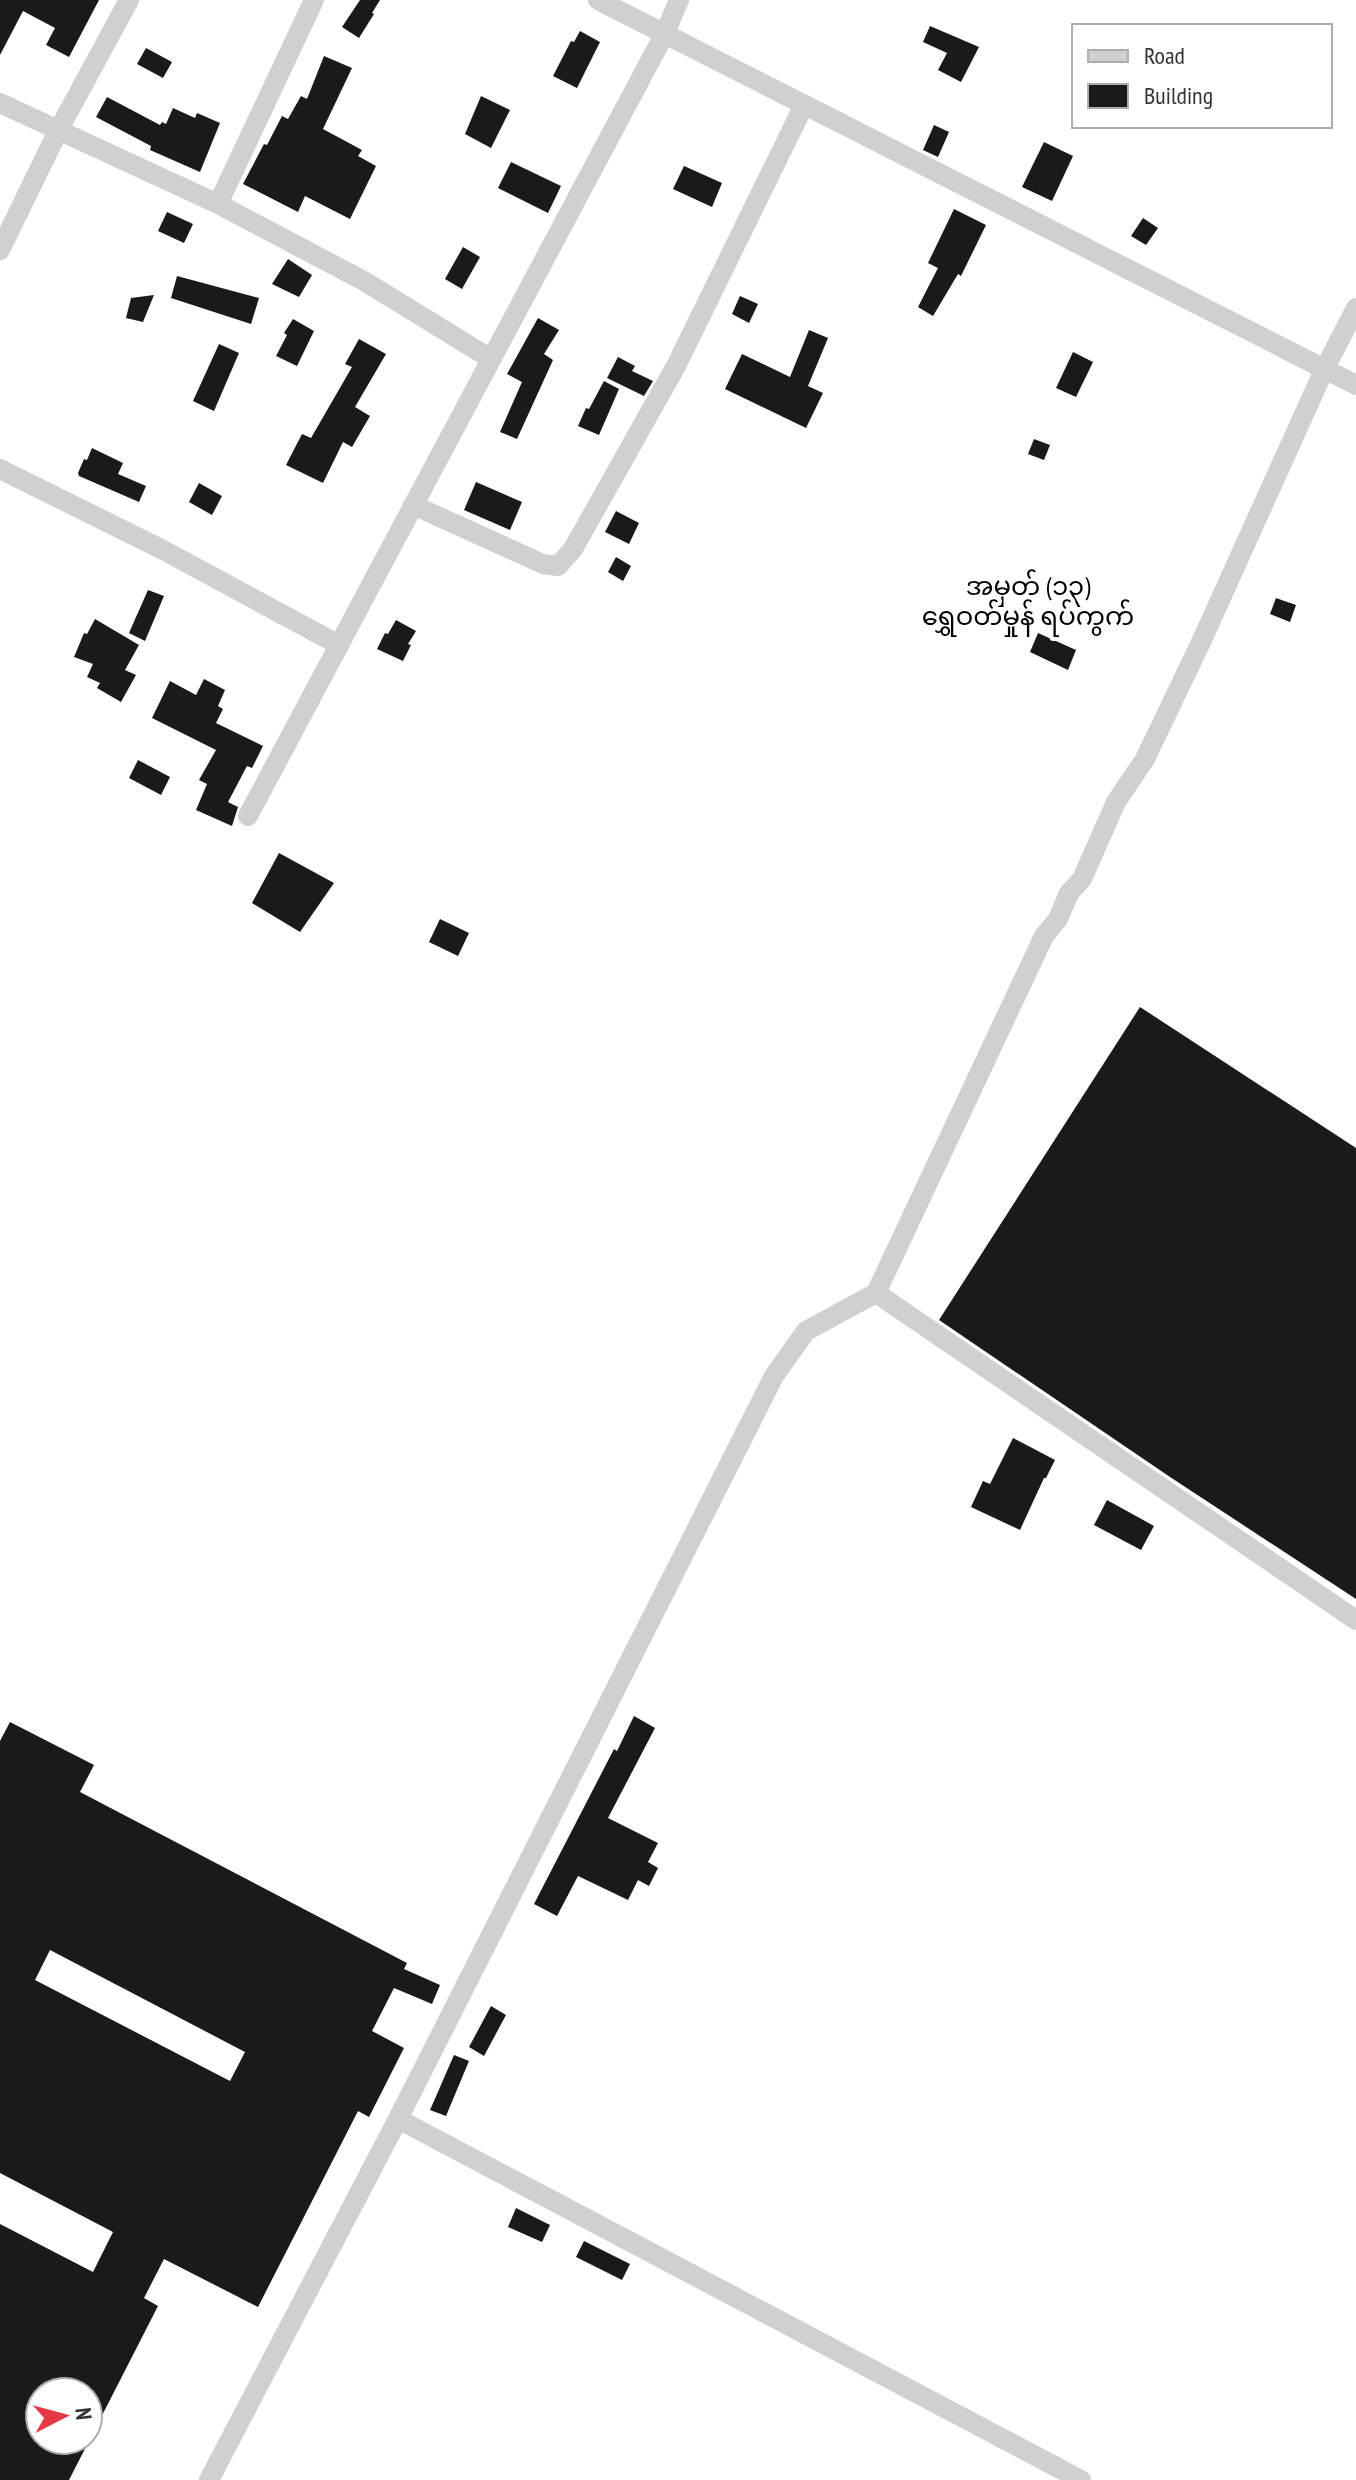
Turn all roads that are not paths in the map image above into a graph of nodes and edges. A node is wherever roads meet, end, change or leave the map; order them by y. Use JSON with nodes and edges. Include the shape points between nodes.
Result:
{"nodes":[{"id":1,"x":129,"y":0,"type":"edge"},
{"id":2,"x":314,"y":0,"type":"edge"},
{"id":3,"x":598,"y":0,"type":"edge"},
{"id":4,"x":679,"y":0,"type":"edge"},
{"id":5,"x":665,"y":33,"type":"junction"},
{"id":6,"x":0,"y":103,"type":"edge"},
{"id":7,"x":804,"y":105,"type":"junction"},
{"id":8,"x":58,"y":131,"type":"junction"},
{"id":9,"x":218,"y":204,"type":"junction"},
{"id":10,"x":0,"y":250,"type":"edge"},
{"id":11,"x":1356,"y":308,"type":"edge"},
{"id":12,"x":491,"y":359,"type":"junction"},
{"id":13,"x":1324,"y":370,"type":"junction"},
{"id":14,"x":1356,"y":385,"type":"edge"},
{"id":15,"x":0,"y":469,"type":"edge"},
{"id":16,"x":413,"y":505,"type":"junction"},
{"id":17,"x":339,"y":645,"type":"junction"},
{"id":18,"x":248,"y":816,"type":"dead end"},
{"id":19,"x":876,"y":1293,"type":"junction"},
{"id":20,"x":1356,"y":1620,"type":"edge"},
{"id":21,"x":398,"y":2119,"type":"junction"},
{"id":22,"x":209,"y":2480,"type":"edge"},
{"id":23,"x":1081,"y":2480,"type":"edge"}],
"edges":[{"from":1,"to":8,"type":"street"},
{"from":2,"to":9,"type":"street"},
{"from":3,"to":5,"type":"street"},
{"from":4,"to":5,"type":"street"},
{"from":5,"to":7,"type":"street"},
{"from":5,"to":12,"type":"street"},
{"from":6,"to":8,"type":"street"},
{"from":7,"to":13,"type":"street"},
{"from":7,"to":16,"type":"street","via":[[676,366],[573,549],[558,566]]},
{"from":8,"to":9,"type":"street"},
{"from":8,"to":10,"type":"street"},
{"from":9,"to":12,"type":"street","via":[[364,281]]},
{"from":11,"to":13,"type":"street"},
{"from":12,"to":16,"type":"street"},
{"from":13,"to":14,"type":"street"},
{"from":13,"to":19,"type":"street","via":[[1145,759],[1116,802],[1082,879],[1044,936]]},
{"from":15,"to":17,"type":"street"},
{"from":16,"to":17,"type":"street"},
{"from":17,"to":18,"type":"street"},
{"from":19,"to":20,"type":"street"},
{"from":19,"to":21,"type":"street","via":[[806,1331],[774,1376]]},
{"from":21,"to":22,"type":"street"},
{"from":21,"to":23,"type":"street"}]}
